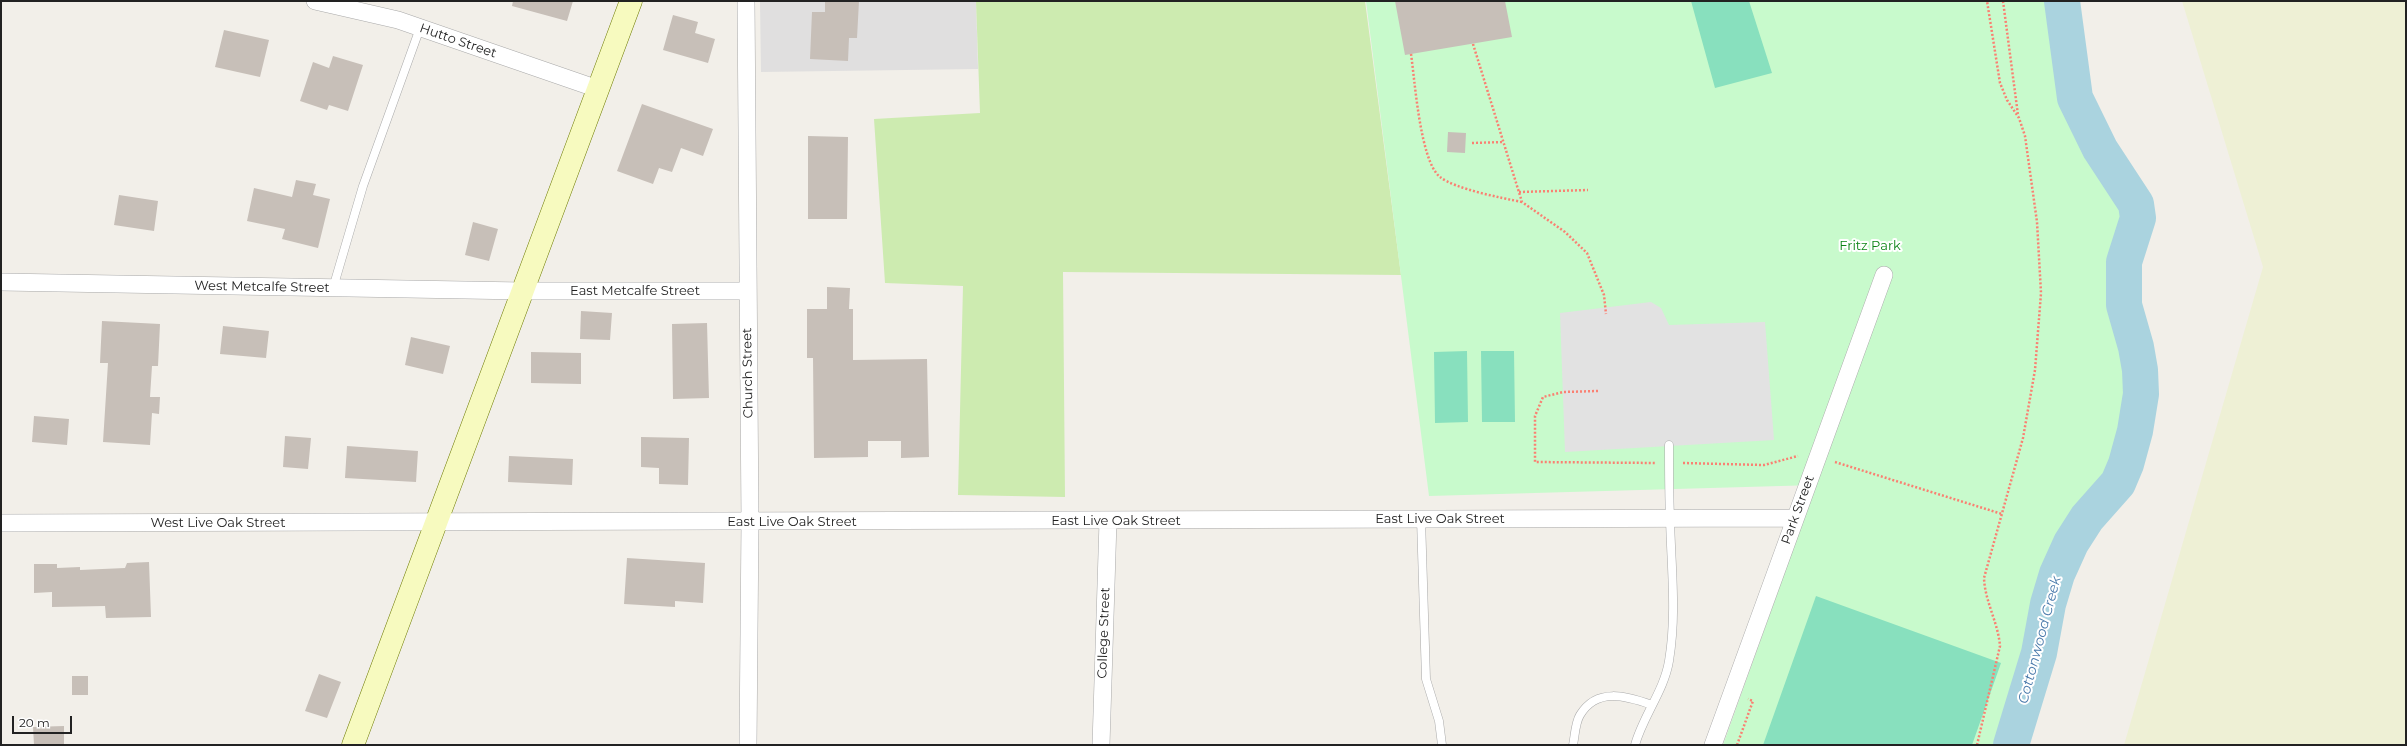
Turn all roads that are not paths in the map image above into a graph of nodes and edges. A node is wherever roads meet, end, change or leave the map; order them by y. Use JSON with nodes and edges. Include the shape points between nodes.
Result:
{"nodes":[{"id":1,"x":315,"y":1,"type":"edge"},
{"id":2,"x":631,"y":1,"type":"edge"},
{"id":3,"x":746,"y":1,"type":"edge"},
{"id":4,"x":420,"y":28,"type":"junction"},
{"id":5,"x":598,"y":89,"type":"junction"},
{"id":6,"x":1884,"y":275,"type":"dead end"},
{"id":7,"x":1,"y":282,"type":"edge"},
{"id":8,"x":333,"y":288,"type":"junction"},
{"id":9,"x":523,"y":291,"type":"junction"},
{"id":10,"x":747,"y":291,"type":"junction"},
{"id":11,"x":1669,"y":445,"type":"dead end"},
{"id":12,"x":1670,"y":518,"type":"junction"},
{"id":13,"x":1795,"y":518,"type":"junction"},
{"id":14,"x":1421,"y":519,"type":"junction"},
{"id":15,"x":1108,"y":521,"type":"junction"},
{"id":16,"x":750,"y":522,"type":"junction"},
{"id":17,"x":1,"y":523,"type":"edge"},
{"id":18,"x":436,"y":524,"type":"junction"},
{"id":19,"x":1652,"y":705,"type":"junction"},
{"id":20,"x":353,"y":745,"type":"edge"},
{"id":21,"x":748,"y":745,"type":"edge"},
{"id":22,"x":1101,"y":745,"type":"edge"},
{"id":23,"x":1442,"y":745,"type":"edge"},
{"id":24,"x":1573,"y":745,"type":"edge"},
{"id":25,"x":1635,"y":745,"type":"edge"},
{"id":26,"x":1713,"y":745,"type":"edge"}],
"edges":[{"from":1,"to":4,"type":"street","name":"Hutto Street","via":[[398,20]]},
{"from":2,"to":5,"type":"main road"},
{"from":3,"to":10,"type":"street","name":"Church Street"},
{"from":4,"to":5,"type":"street","name":"Hutto Street"},
{"from":4,"to":8,"type":"lane","via":[[363,186]]},
{"from":5,"to":9,"type":"main road"},
{"from":6,"to":13,"type":"street","name":"Park Street"},
{"from":7,"to":8,"type":"street","name":"West Metcalfe Street"},
{"from":8,"to":9,"type":"street","name":"West Metcalfe Street"},
{"from":9,"to":10,"type":"street","name":"East Metcalfe Street"},
{"from":9,"to":18,"type":"main road"},
{"from":10,"to":16,"type":"street","name":"Church Street"},
{"from":11,"to":12,"type":"lane"},
{"from":12,"to":13,"type":"street","name":"East Live Oak Street"},
{"from":12,"to":14,"type":"street","name":"East Live Oak Street"},
{"from":12,"to":19,"type":"lane","via":[[1674,599],[1669,662]]},
{"from":13,"to":26,"type":"street","name":"Park Street"},
{"from":14,"to":15,"type":"street","name":"East Live Oak Street"},
{"from":14,"to":23,"type":"lane","via":[[1426,679],[1439,721]]},
{"from":15,"to":16,"type":"street","name":"East Live Oak Street"},
{"from":15,"to":22,"type":"street","name":"College Street"},
{"from":16,"to":18,"type":"street","name":"East Live Oak Street"},
{"from":16,"to":21,"type":"street","name":"Church Street"},
{"from":17,"to":18,"type":"street","name":"West Live Oak Street"},
{"from":18,"to":20,"type":"main road"},
{"from":19,"to":24,"type":"lane","via":[[1629,697],[1610,695],[1593,700],[1579,716]]},
{"from":19,"to":25,"type":"lane","via":[[1640,728]]}]}
